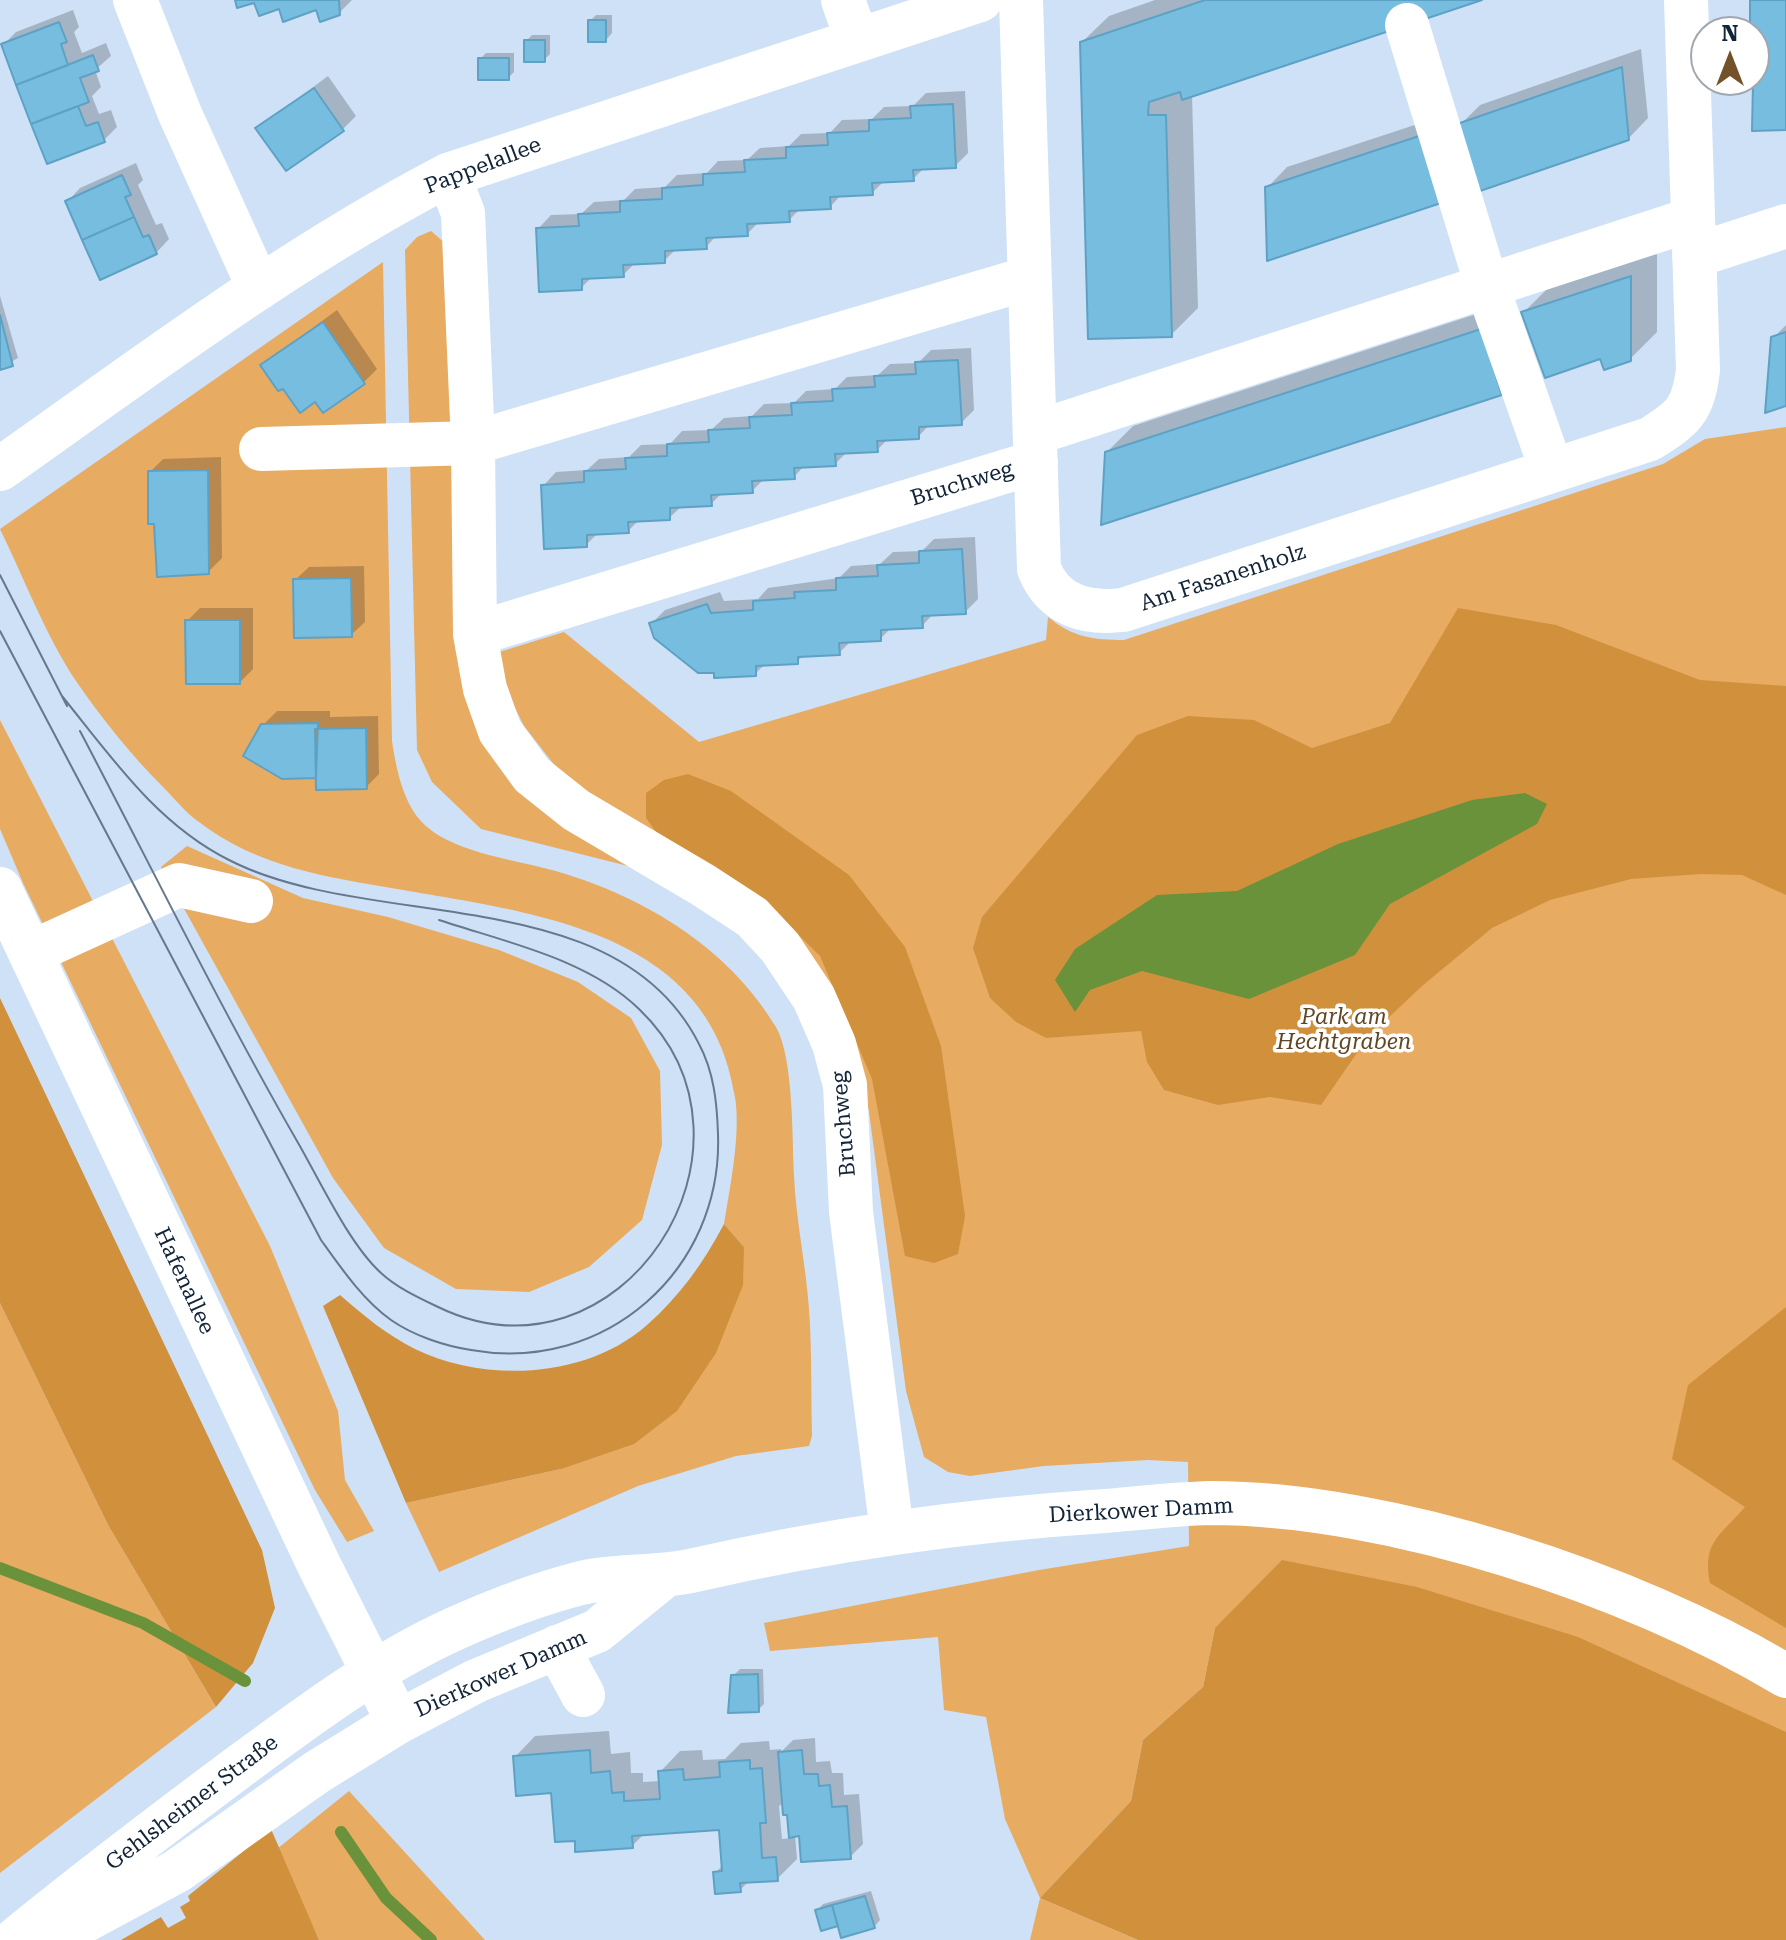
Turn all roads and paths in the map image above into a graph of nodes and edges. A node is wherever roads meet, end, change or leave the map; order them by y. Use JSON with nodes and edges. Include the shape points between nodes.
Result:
{"nodes":[{"id":1,"x":135,"y":0,"type":"edge"},
{"id":2,"x":980,"y":0,"type":"edge"},
{"id":3,"x":1021,"y":0,"type":"edge"},
{"id":4,"x":1686,"y":0,"type":"edge"},
{"id":5,"x":850,"y":20,"type":"edge"},
{"id":6,"x":1407,"y":25,"type":"dead end"},
{"id":7,"x":448,"y":175,"type":"junction"},
{"id":8,"x":1786,"y":226,"type":"edge"},
{"id":9,"x":1694,"y":237,"type":"junction"},
{"id":10,"x":1029,"y":278,"type":"junction"},
{"id":11,"x":1487,"y":286,"type":"junction"},
{"id":12,"x":259,"y":288,"type":"junction"},
{"id":13,"x":473,"y":443,"type":"junction"},
{"id":14,"x":1035,"y":447,"type":"junction"},
{"id":15,"x":261,"y":449,"type":"dead end"},
{"id":16,"x":0,"y":469,"type":"edge"},
{"id":17,"x":1552,"y":471,"type":"junction"},
{"id":18,"x":475,"y":634,"type":"junction"},
{"id":19,"x":0,"y":889,"type":"edge"},
{"id":20,"x":251,"y":901,"type":"dead end"},
{"id":21,"x":30,"y":953,"type":"junction"},
{"id":22,"x":892,"y":1532,"type":"junction"},
{"id":23,"x":662,"y":1578,"type":"junction"},
{"id":24,"x":557,"y":1647,"type":"junction"},
{"id":25,"x":373,"y":1672,"type":"junction"},
{"id":26,"x":1786,"y":1676,"type":"edge"},
{"id":27,"x":583,"y":1695,"type":"dead end"},
{"id":28,"x":398,"y":1722,"type":"junction"},
{"id":29,"x":15,"y":1940,"type":"edge"},
{"id":30,"x":49,"y":1940,"type":"edge"}],
"edges":[{"from":1,"to":12,"type":"street"},
{"from":2,"to":5,"type":"street","name":"Pappelallee"},
{"from":3,"to":10,"type":"street","name":"Am Fasanenholz"},
{"from":4,"to":9,"type":"street","name":"Am Fasanenholz"},
{"from":5,"to":7,"type":"street","name":"Pappelallee"},
{"from":6,"to":11,"type":"street"},
{"from":7,"to":12,"type":"street","name":"Pappelallee"},
{"from":7,"to":13,"type":"street","name":"Bruchweg","via":[[463,213]]},
{"from":8,"to":9,"type":"street"},
{"from":9,"to":11,"type":"street"},
{"from":9,"to":17,"type":"street","name":"Am Fasanenholz","via":[[1694,398],[1681,419],[1650,439]]},
{"from":10,"to":13,"type":"street"},
{"from":10,"to":14,"type":"street","name":"Am Fasanenholz"},
{"from":11,"to":14,"type":"street"},
{"from":11,"to":17,"type":"street"},
{"from":12,"to":16,"type":"street","name":"Pappelallee"},
{"from":13,"to":15,"type":"street"},
{"from":13,"to":18,"type":"street","name":"Bruchweg"},
{"from":14,"to":17,"type":"street","name":"Am Fasanenholz","via":[[1039,569],[1047,589],[1067,604],[1098,612],[1123,610]]},
{"from":14,"to":18,"type":"street","name":"Bruchweg"},
{"from":18,"to":22,"type":"street","name":"Bruchweg","via":[[485,689],[500,731],[532,775],[576,810],[752,917],[814,998],[845,1085],[851,1212]]},
{"from":19,"to":21,"type":"street","name":"Hafenallee"},
{"from":20,"to":21,"type":"street","via":[[179,885]]},
{"from":21,"to":25,"type":"street","name":"Hafenallee"},
{"from":22,"to":23,"type":"street","name":"Dierkower Damm"},
{"from":22,"to":26,"type":"street","name":"Dierkower Damm","via":[[1212,1503],[1308,1512],[1410,1530],[1512,1557],[1639,1602]]},
{"from":23,"to":24,"type":"street","name":"Dierkower Damm","via":[[597,1631]]},
{"from":23,"to":25,"type":"street","name":"Dierkower Damm","via":[[585,1582],[452,1630]]},
{"from":24,"to":27,"type":"street"},
{"from":24,"to":28,"type":"street","name":"Dierkower Damm"},
{"from":25,"to":28,"type":"street","name":"Dierkower Damm"},
{"from":25,"to":29,"type":"street","name":"Gehlsheimer Straße","via":[[111,1862]]},
{"from":28,"to":30,"type":"street","name":"Gehlsheimer Straße","via":[[177,1871]]}]}
